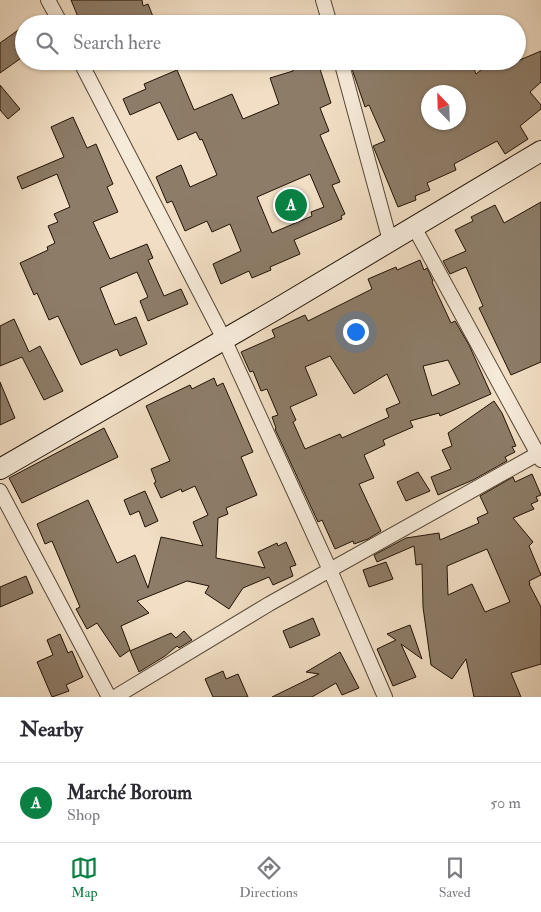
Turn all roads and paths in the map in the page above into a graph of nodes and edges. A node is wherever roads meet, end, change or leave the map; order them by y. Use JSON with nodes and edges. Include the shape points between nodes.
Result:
{"nodes":[{"id":1,"x":48,"y":0,"type":"edge"},
{"id":2,"x":323,"y":0,"type":"edge"},
{"id":3,"x":56,"y":15,"type":"edge"},
{"id":4,"x":327,"y":15,"type":"edge"},
{"id":5,"x":85,"y":70,"type":"edge"},
{"id":6,"x":343,"y":70,"type":"edge"},
{"id":7,"x":541,"y":151,"type":"edge"},
{"id":8,"x":414,"y":227,"type":"junction"},
{"id":9,"x":390,"y":241,"type":"junction"},
{"id":10,"x":224,"y":339,"type":"junction"},
{"id":11,"x":540,"y":455,"type":"edge"},
{"id":12,"x":0,"y":469,"type":"edge"},
{"id":13,"x":0,"y":491,"type":"edge"},
{"id":14,"x":330,"y":570,"type":"junction"},
{"id":15,"x":109,"y":697,"type":"edge"},
{"id":16,"x":115,"y":697,"type":"edge"},
{"id":17,"x":385,"y":697,"type":"edge"}],
"edges":[{"from":1,"to":3,"type":"street"},
{"from":2,"to":4,"type":"street"},
{"from":5,"to":10,"type":"street"},
{"from":6,"to":9,"type":"street"},
{"from":7,"to":8,"type":"street"},
{"from":8,"to":9,"type":"street"},
{"from":8,"to":11,"type":"street"},
{"from":9,"to":10,"type":"street"},
{"from":10,"to":12,"type":"street"},
{"from":10,"to":14,"type":"street"},
{"from":11,"to":14,"type":"street"},
{"from":13,"to":15,"type":"street"},
{"from":14,"to":16,"type":"street"},
{"from":14,"to":17,"type":"street"}]}
